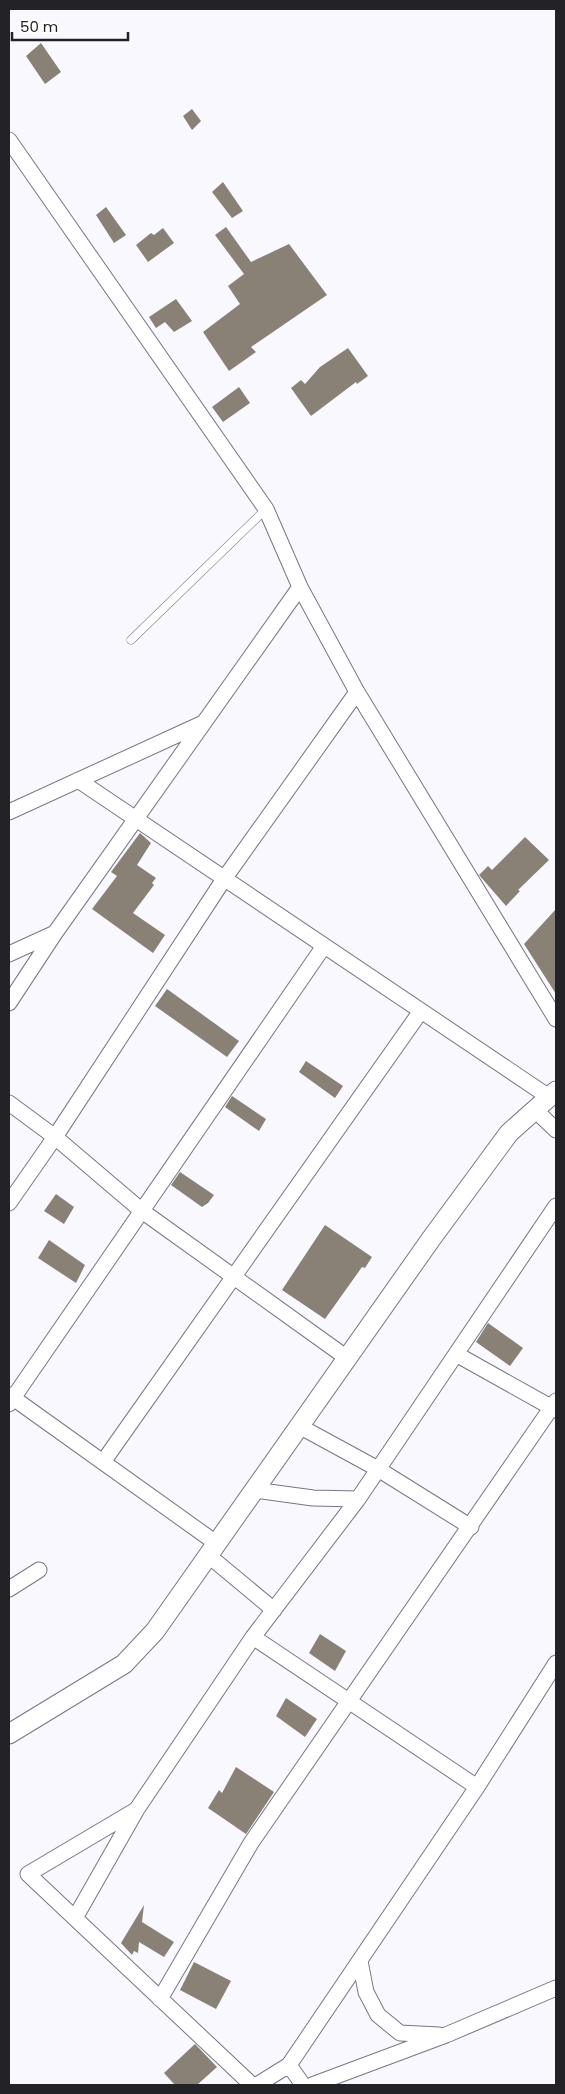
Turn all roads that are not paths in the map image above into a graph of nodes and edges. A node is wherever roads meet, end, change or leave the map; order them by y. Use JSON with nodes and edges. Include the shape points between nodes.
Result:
{"nodes":[{"id":1,"x":9,"y":140,"type":"edge"},
{"id":2,"x":266,"y":509,"type":"junction"},
{"id":3,"x":300,"y":587,"type":"junction"},
{"id":4,"x":131,"y":640,"type":"dead end"},
{"id":5,"x":357,"y":692,"type":"junction"},
{"id":6,"x":203,"y":724,"type":"junction"},
{"id":7,"x":78,"y":780,"type":"junction"},
{"id":8,"x":9,"y":812,"type":"edge"},
{"id":9,"x":135,"y":819,"type":"junction"},
{"id":10,"x":224,"y":879,"type":"junction"},
{"id":11,"x":55,"y":933,"type":"junction"},
{"id":12,"x":324,"y":946,"type":"junction"},
{"id":13,"x":9,"y":954,"type":"edge"},
{"id":14,"x":9,"y":1003,"type":"edge"},
{"id":15,"x":421,"y":1011,"type":"junction"},
{"id":16,"x":556,"y":1019,"type":"edge"},
{"id":17,"x":553,"y":1094,"type":"edge"},
{"id":18,"x":9,"y":1103,"type":"edge"},
{"id":19,"x":535,"y":1110,"type":"junction"},
{"id":20,"x":556,"y":1130,"type":"edge"},
{"id":21,"x":55,"y":1137,"type":"junction"},
{"id":22,"x":9,"y":1203,"type":"edge"},
{"id":23,"x":556,"y":1206,"type":"edge"},
{"id":24,"x":142,"y":1211,"type":"junction"},
{"id":25,"x":233,"y":1277,"type":"junction"},
{"id":26,"x":456,"y":1354,"type":"junction"},
{"id":27,"x":347,"y":1358,"type":"junction"},
{"id":28,"x":10,"y":1399,"type":"edge"},
{"id":29,"x":555,"y":1406,"type":"edge"},
{"id":30,"x":299,"y":1426,"type":"junction"},
{"id":31,"x":103,"y":1462,"type":"junction"},
{"id":32,"x":378,"y":1469,"type":"junction"},
{"id":33,"x":254,"y":1490,"type":"junction"},
{"id":34,"x":358,"y":1499,"type":"junction"},
{"id":35,"x":471,"y":1528,"type":"junction"},
{"id":36,"x":213,"y":1550,"type":"junction"},
{"id":37,"x":39,"y":1570,"type":"dead end"},
{"id":38,"x":9,"y":1589,"type":"edge"},
{"id":39,"x":274,"y":1610,"type":"junction"},
{"id":40,"x":252,"y":1637,"type":"junction"},
{"id":41,"x":556,"y":1663,"type":"edge"},
{"id":42,"x":348,"y":1701,"type":"junction"},
{"id":43,"x":9,"y":1734,"type":"edge"},
{"id":44,"x":477,"y":1788,"type":"junction"},
{"id":45,"x":137,"y":1809,"type":"junction"},
{"id":46,"x":75,"y":1918,"type":"junction"},
{"id":47,"x":360,"y":1960,"type":"junction"},
{"id":48,"x":556,"y":1988,"type":"edge"},
{"id":49,"x":160,"y":1999,"type":"junction"},
{"id":50,"x":446,"y":2035,"type":"junction"},
{"id":51,"x":289,"y":2066,"type":"junction"},
{"id":52,"x":252,"y":2085,"type":"edge"},
{"id":53,"x":257,"y":2085,"type":"edge"},
{"id":54,"x":303,"y":2085,"type":"edge"},
{"id":55,"x":312,"y":2085,"type":"edge"}],
"edges":[{"from":1,"to":2,"type":"street"},
{"from":2,"to":3,"type":"street"},
{"from":2,"to":4,"type":"lane"},
{"from":3,"to":5,"type":"street"},
{"from":3,"to":6,"type":"street"},
{"from":5,"to":10,"type":"street"},
{"from":5,"to":16,"type":"street"},
{"from":6,"to":7,"type":"street"},
{"from":6,"to":9,"type":"street"},
{"from":7,"to":8,"type":"street"},
{"from":7,"to":9,"type":"street"},
{"from":9,"to":10,"type":"street"},
{"from":9,"to":11,"type":"street"},
{"from":10,"to":12,"type":"street"},
{"from":10,"to":21,"type":"street"},
{"from":11,"to":13,"type":"street"},
{"from":11,"to":14,"type":"street"},
{"from":12,"to":15,"type":"street"},
{"from":12,"to":24,"type":"street"},
{"from":15,"to":17,"type":"street"},
{"from":15,"to":25,"type":"street"},
{"from":17,"to":19,"type":"street"},
{"from":18,"to":21,"type":"street"},
{"from":19,"to":20,"type":"street"},
{"from":19,"to":27,"type":"street","via":[[509,1133]]},
{"from":21,"to":22,"type":"street"},
{"from":21,"to":24,"type":"street"},
{"from":23,"to":26,"type":"street"},
{"from":24,"to":25,"type":"street"},
{"from":24,"to":28,"type":"street"},
{"from":25,"to":27,"type":"street"},
{"from":25,"to":31,"type":"street"},
{"from":26,"to":29,"type":"street"},
{"from":26,"to":32,"type":"street"},
{"from":27,"to":30,"type":"street"},
{"from":28,"to":31,"type":"street"},
{"from":29,"to":35,"type":"street"},
{"from":30,"to":32,"type":"street"},
{"from":30,"to":33,"type":"street"},
{"from":31,"to":36,"type":"street"},
{"from":32,"to":34,"type":"street"},
{"from":32,"to":35,"type":"street"},
{"from":33,"to":34,"type":"street","via":[[304,1497]]},
{"from":33,"to":36,"type":"street"},
{"from":34,"to":39,"type":"street"},
{"from":35,"to":42,"type":"street"},
{"from":36,"to":39,"type":"street"},
{"from":36,"to":43,"type":"street","via":[[155,1631],[124,1664]]},
{"from":37,"to":38,"type":"street"},
{"from":39,"to":40,"type":"street"},
{"from":40,"to":42,"type":"street"},
{"from":40,"to":45,"type":"street"},
{"from":41,"to":44,"type":"street"},
{"from":42,"to":44,"type":"street"},
{"from":42,"to":49,"type":"street","via":[[251,1843]]},
{"from":44,"to":47,"type":"street"},
{"from":45,"to":46,"type":"street"},
{"from":45,"to":46,"type":"street","via":[[28,1874]]},
{"from":46,"to":49,"type":"street"},
{"from":47,"to":50,"type":"street","via":[[366,1992],[378,2015],[400,2032]]},
{"from":47,"to":51,"type":"street"},
{"from":48,"to":50,"type":"street"},
{"from":49,"to":52,"type":"street"},
{"from":50,"to":55,"type":"street"},
{"from":51,"to":53,"type":"street"},
{"from":51,"to":54,"type":"street"}]}
